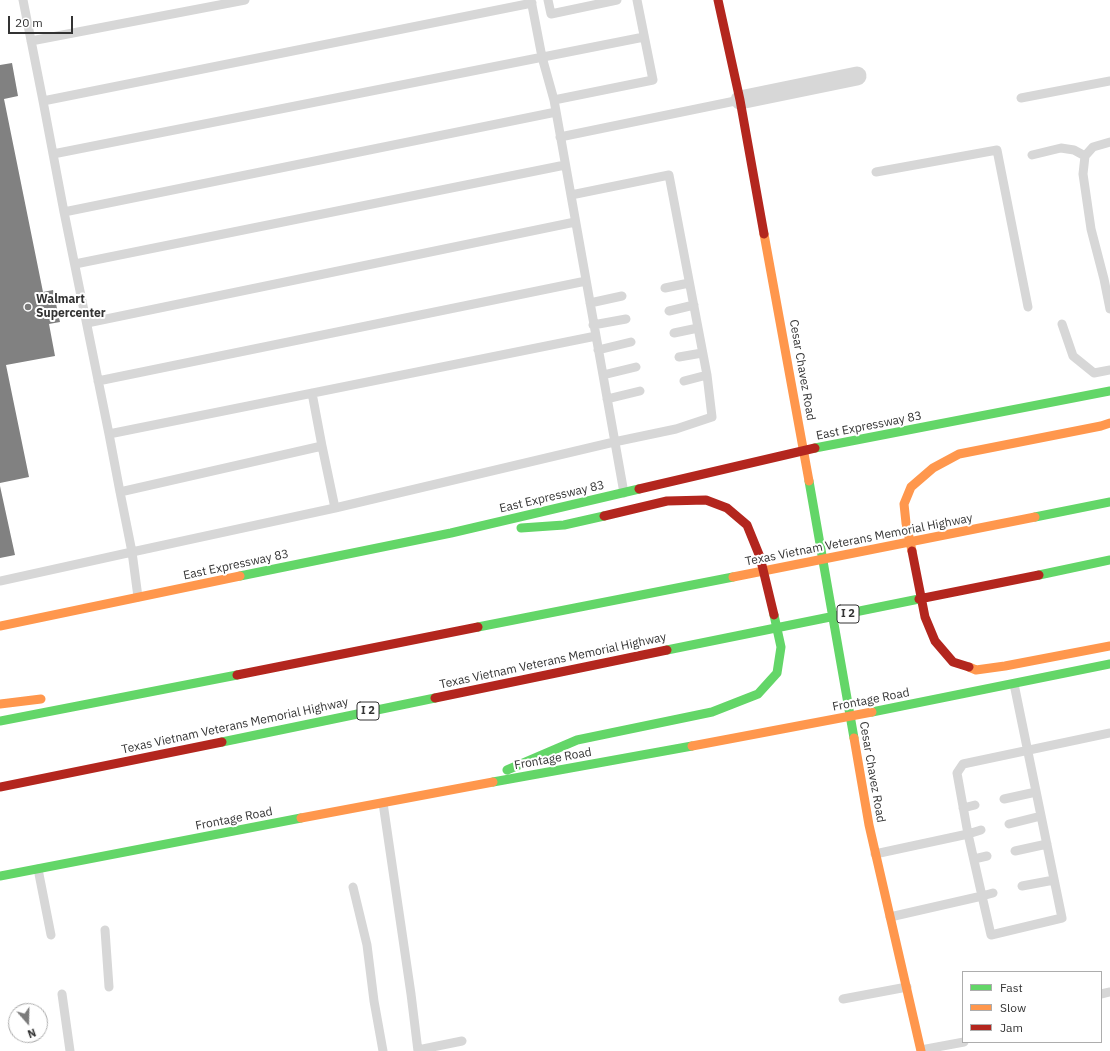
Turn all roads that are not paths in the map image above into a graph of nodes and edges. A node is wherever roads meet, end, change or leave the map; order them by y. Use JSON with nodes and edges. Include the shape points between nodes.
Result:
{"nodes":[{"id":1,"x":23,"y":0,"type":"edge"},
{"id":2,"x":245,"y":0,"type":"edge"},
{"id":3,"x":548,"y":0,"type":"edge"},
{"id":4,"x":617,"y":0,"type":"edge"},
{"id":5,"x":637,"y":0,"type":"edge"},
{"id":6,"x":718,"y":0,"type":"edge"},
{"id":7,"x":531,"y":2,"type":"edge"},
{"id":8,"x":551,"y":14,"type":"junction"},
{"id":9,"x":534,"y":18,"type":"junction"},
{"id":10,"x":644,"y":37,"type":"junction"},
{"id":11,"x":31,"y":41,"type":"junction"},
{"id":12,"x":542,"y":57,"type":"junction"},
{"id":13,"x":857,"y":76,"type":"dead end"},
{"id":14,"x":1110,"y":81,"type":"edge"},
{"id":15,"x":1021,"y":98,"type":"dead end"},
{"id":16,"x":554,"y":100,"type":"junction"},
{"id":17,"x":740,"y":100,"type":"junction"},
{"id":18,"x":43,"y":101,"type":"junction"},
{"id":19,"x":556,"y":112,"type":"junction"},
{"id":20,"x":560,"y":137,"type":"junction"},
{"id":21,"x":1110,"y":142,"type":"edge"},
{"id":22,"x":53,"y":154,"type":"junction"},
{"id":23,"x":1032,"y":156,"type":"dead end"},
{"id":24,"x":1085,"y":156,"type":"junction"},
{"id":25,"x":565,"y":164,"type":"junction"},
{"id":26,"x":876,"y":172,"type":"dead end"},
{"id":27,"x":571,"y":195,"type":"junction"},
{"id":28,"x":64,"y":212,"type":"junction"},
{"id":29,"x":575,"y":222,"type":"junction"},
{"id":30,"x":75,"y":264,"type":"junction"},
{"id":31,"x":1107,"y":278,"type":"edge"},
{"id":32,"x":586,"y":281,"type":"junction"},
{"id":33,"x":689,"y":283,"type":"junction"},
{"id":34,"x":665,"y":288,"type":"dead end"},
{"id":35,"x":622,"y":296,"type":"dead end"},
{"id":36,"x":590,"y":303,"type":"junction"},
{"id":37,"x":694,"y":305,"type":"junction"},
{"id":38,"x":1028,"y":307,"type":"dead end"},
{"id":39,"x":1110,"y":309,"type":"edge"},
{"id":40,"x":669,"y":311,"type":"dead end"},
{"id":41,"x":626,"y":319,"type":"dead end"},
{"id":42,"x":87,"y":323,"type":"junction"},
{"id":43,"x":1062,"y":324,"type":"dead end"},
{"id":44,"x":593,"y":325,"type":"junction"},
{"id":45,"x":698,"y":328,"type":"junction"},
{"id":46,"x":674,"y":333,"type":"dead end"},
{"id":47,"x":596,"y":336,"type":"junction"},
{"id":48,"x":631,"y":342,"type":"dead end"},
{"id":49,"x":598,"y":350,"type":"junction"},
{"id":50,"x":702,"y":353,"type":"junction"},
{"id":51,"x":679,"y":357,"type":"dead end"},
{"id":52,"x":636,"y":367,"type":"dead end"},
{"id":53,"x":1110,"y":370,"type":"edge"},
{"id":54,"x":603,"y":375,"type":"junction"},
{"id":55,"x":707,"y":375,"type":"junction"},
{"id":56,"x":98,"y":381,"type":"junction"},
{"id":57,"x":684,"y":381,"type":"dead end"},
{"id":58,"x":640,"y":391,"type":"dead end"},
{"id":59,"x":1110,"y":391,"type":"edge"},
{"id":60,"x":312,"y":393,"type":"junction"},
{"id":61,"x":607,"y":399,"type":"junction"},
{"id":62,"x":1110,"y":423,"type":"edge"},
{"id":63,"x":109,"y":434,"type":"junction"},
{"id":64,"x":614,"y":442,"type":"junction"},
{"id":65,"x":322,"y":446,"type":"junction"},
{"id":66,"x":804,"y":450,"type":"junction"},
{"id":67,"x":120,"y":492,"type":"junction"},
{"id":68,"x":624,"y":493,"type":"junction"},
{"id":69,"x":1110,"y":502,"type":"edge"},
{"id":70,"x":335,"y":508,"type":"junction"},
{"id":71,"x":451,"y":533,"type":"junction"},
{"id":72,"x":132,"y":552,"type":"junction"},
{"id":73,"x":1110,"y":560,"type":"edge"},
{"id":74,"x":0,"y":581,"type":"edge"},
{"id":75,"x":138,"y":598,"type":"junction"},
{"id":76,"x":0,"y":626,"type":"edge"},
{"id":77,"x":1110,"y":646,"type":"edge"},
{"id":78,"x":1110,"y":664,"type":"edge"},
{"id":79,"x":284,"y":666,"type":"junction"},
{"id":80,"x":1014,"y":684,"type":"junction"},
{"id":81,"x":126,"y":687,"type":"dead end"},
{"id":82,"x":47,"y":698,"type":"dead end"},
{"id":83,"x":0,"y":704,"type":"edge"},
{"id":84,"x":850,"y":717,"type":"junction"},
{"id":85,"x":0,"y":721,"type":"edge"},
{"id":86,"x":1110,"y":733,"type":"edge"},
{"id":87,"x":1027,"y":750,"type":"junction"},
{"id":88,"x":469,"y":786,"type":"junction"},
{"id":89,"x":0,"y":787,"type":"edge"},
{"id":90,"x":1036,"y":792,"type":"junction"},
{"id":91,"x":1004,"y":799,"type":"dead end"},
{"id":92,"x":383,"y":803,"type":"junction"},
{"id":93,"x":976,"y":805,"type":"dead end"},
{"id":94,"x":963,"y":808,"type":"junction"},
{"id":95,"x":1041,"y":816,"type":"junction"},
{"id":96,"x":1009,"y":824,"type":"dead end"},
{"id":97,"x":981,"y":830,"type":"dead end"},
{"id":98,"x":968,"y":834,"type":"junction"},
{"id":99,"x":1046,"y":844,"type":"junction"},
{"id":100,"x":1015,"y":851,"type":"dead end"},
{"id":101,"x":875,"y":854,"type":"junction"},
{"id":102,"x":987,"y":856,"type":"dead end"},
{"id":103,"x":974,"y":860,"type":"junction"},
{"id":104,"x":38,"y":869,"type":"junction"},
{"id":105,"x":0,"y":876,"type":"edge"},
{"id":106,"x":1054,"y":880,"type":"junction"},
{"id":107,"x":1022,"y":886,"type":"dead end"},
{"id":108,"x":353,"y":887,"type":"dead end"},
{"id":109,"x":993,"y":893,"type":"dead end"},
{"id":110,"x":982,"y":896,"type":"junction"},
{"id":111,"x":890,"y":917,"type":"junction"},
{"id":112,"x":105,"y":930,"type":"dead end"},
{"id":113,"x":51,"y":935,"type":"dead end"},
{"id":114,"x":109,"y":986,"type":"dead end"},
{"id":115,"x":907,"y":988,"type":"junction"},
{"id":116,"x":62,"y":994,"type":"dead end"},
{"id":117,"x":844,"y":999,"type":"dead end"},
{"id":118,"x":462,"y":1041,"type":"dead end"},
{"id":119,"x":962,"y":1042,"type":"edge"},
{"id":120,"x":418,"y":1050,"type":"edge"},
{"id":121,"x":70,"y":1051,"type":"edge"},
{"id":122,"x":383,"y":1051,"type":"edge"},
{"id":123,"x":921,"y":1051,"type":"edge"}],
"edges":[{"from":1,"to":11,"type":"lane"},
{"from":2,"to":11,"type":"lane"},
{"from":3,"to":8,"type":"lane"},
{"from":4,"to":8,"type":"lane"},
{"from":5,"to":10,"type":"lane"},
{"from":6,"to":17,"type":"main road","name":"Cesar Chavez Road"},
{"from":7,"to":9,"type":"lane"},
{"from":7,"to":18,"type":"lane"},
{"from":8,"to":9,"type":"lane"},
{"from":9,"to":12,"type":"lane"},
{"from":10,"to":12,"type":"lane"},
{"from":10,"to":16,"type":"lane","via":[[653,80]]},
{"from":11,"to":18,"type":"lane"},
{"from":12,"to":16,"type":"lane"},
{"from":12,"to":22,"type":"lane"},
{"from":13,"to":17,"type":"street"},
{"from":14,"to":15,"type":"lane"},
{"from":16,"to":19,"type":"lane"},
{"from":17,"to":20,"type":"lane"},
{"from":17,"to":66,"type":"main road","name":"Cesar Chavez Road"},
{"from":18,"to":22,"type":"lane"},
{"from":19,"to":20,"type":"lane"},
{"from":19,"to":28,"type":"lane"},
{"from":20,"to":25,"type":"lane"},
{"from":21,"to":24,"type":"lane","via":[[1093,147]]},
{"from":22,"to":28,"type":"lane"},
{"from":23,"to":24,"type":"lane","via":[[1061,148],[1074,150]]},
{"from":24,"to":31,"type":"lane","via":[[1082,174],[1091,229]]},
{"from":25,"to":27,"type":"lane"},
{"from":25,"to":30,"type":"lane"},
{"from":26,"to":38,"type":"lane","via":[[997,150]]},
{"from":27,"to":29,"type":"lane"},
{"from":27,"to":33,"type":"lane","via":[[669,175]]},
{"from":28,"to":30,"type":"lane"},
{"from":29,"to":32,"type":"lane"},
{"from":29,"to":42,"type":"lane"},
{"from":30,"to":42,"type":"lane"},
{"from":31,"to":39,"type":"lane"},
{"from":32,"to":36,"type":"lane"},
{"from":32,"to":56,"type":"lane"},
{"from":33,"to":34,"type":"lane"},
{"from":33,"to":37,"type":"lane"},
{"from":35,"to":36,"type":"lane"},
{"from":36,"to":44,"type":"lane"},
{"from":37,"to":40,"type":"lane"},
{"from":37,"to":45,"type":"lane"},
{"from":41,"to":44,"type":"lane"},
{"from":42,"to":56,"type":"lane"},
{"from":43,"to":53,"type":"lane","via":[[1073,356],[1094,373]]},
{"from":44,"to":47,"type":"lane"},
{"from":45,"to":46,"type":"lane"},
{"from":45,"to":50,"type":"lane"},
{"from":47,"to":49,"type":"lane"},
{"from":47,"to":60,"type":"lane"},
{"from":48,"to":49,"type":"lane"},
{"from":49,"to":54,"type":"lane"},
{"from":50,"to":51,"type":"lane"},
{"from":50,"to":55,"type":"lane"},
{"from":52,"to":54,"type":"lane"},
{"from":54,"to":61,"type":"lane"},
{"from":55,"to":57,"type":"lane"},
{"from":55,"to":64,"type":"lane","via":[[712,417],[676,429]]},
{"from":56,"to":63,"type":"lane"},
{"from":58,"to":61,"type":"lane"},
{"from":59,"to":66,"type":"main road","name":"East Expressway 83"},
{"from":60,"to":63,"type":"lane"},
{"from":60,"to":65,"type":"lane"},
{"from":61,"to":64,"type":"lane"},
{"from":62,"to":77,"type":"main road","via":[[959,454],[934,468],[911,486],[904,504],[925,617],[935,641],[953,662],[976,670]]},
{"from":63,"to":67,"type":"lane"},
{"from":64,"to":68,"type":"lane"},
{"from":64,"to":70,"type":"lane"},
{"from":65,"to":67,"type":"lane"},
{"from":65,"to":70,"type":"lane"},
{"from":66,"to":68,"type":"main road","name":"East Expressway 83"},
{"from":66,"to":84,"type":"main road","name":"Cesar Chavez Road"},
{"from":67,"to":72,"type":"lane"},
{"from":68,"to":71,"type":"main road","name":"East Expressway 83"},
{"from":69,"to":79,"type":"main road","name":"Texas Vietnam Veterans Memorial Highway"},
{"from":70,"to":72,"type":"lane"},
{"from":71,"to":75,"type":"main road","name":"East Expressway 83"},
{"from":71,"to":88,"type":"main road","via":[[564,525],[667,501],[706,500],[727,508],[747,525],[760,557],[781,647],[777,673],[758,694],[712,712],[577,740]]},
{"from":72,"to":74,"type":"lane"},
{"from":72,"to":75,"type":"lane"},
{"from":73,"to":89,"type":"main road","name":"Texas Vietnam Veterans Memorial Highway","number":"I 2"},
{"from":75,"to":76,"type":"main road","name":"East Expressway 83"},
{"from":78,"to":80,"type":"main road","name":"Frontage Road"},
{"from":79,"to":81,"type":"main road"},
{"from":79,"to":85,"type":"main road","name":"Texas Vietnam Veterans Memorial Highway"},
{"from":80,"to":84,"type":"main road","name":"Frontage Road"},
{"from":80,"to":87,"type":"lane"},
{"from":82,"to":83,"type":"main road"},
{"from":84,"to":88,"type":"main road","name":"Frontage Road"},
{"from":84,"to":101,"type":"main road","name":"Cesar Chavez Road"},
{"from":86,"to":87,"type":"lane"},
{"from":87,"to":90,"type":"lane"},
{"from":87,"to":94,"type":"lane","via":[[963,764],[957,774]]},
{"from":88,"to":92,"type":"main road","name":"Frontage Road"},
{"from":90,"to":91,"type":"lane"},
{"from":90,"to":95,"type":"lane"},
{"from":92,"to":104,"type":"main road","name":"Frontage Road"},
{"from":92,"to":120,"type":"lane"},
{"from":93,"to":94,"type":"lane"},
{"from":94,"to":98,"type":"lane"},
{"from":95,"to":96,"type":"lane"},
{"from":95,"to":99,"type":"lane"},
{"from":97,"to":98,"type":"lane"},
{"from":98,"to":101,"type":"lane"},
{"from":98,"to":103,"type":"lane"},
{"from":99,"to":100,"type":"lane"},
{"from":99,"to":106,"type":"lane"},
{"from":101,"to":111,"type":"main road","name":"Cesar Chavez Road"},
{"from":102,"to":103,"type":"lane"},
{"from":103,"to":110,"type":"lane"},
{"from":104,"to":105,"type":"main road","name":"Frontage Road"},
{"from":104,"to":113,"type":"lane"},
{"from":106,"to":107,"type":"lane"},
{"from":106,"to":110,"type":"lane","via":[[1062,918],[991,935]]},
{"from":108,"to":122,"type":"lane","via":[[367,945]]},
{"from":109,"to":110,"type":"lane"},
{"from":110,"to":111,"type":"lane"},
{"from":111,"to":115,"type":"main road","name":"Cesar Chavez Road"},
{"from":112,"to":114,"type":"lane"},
{"from":115,"to":117,"type":"lane"},
{"from":115,"to":123,"type":"main road","name":"Cesar Chavez Road"},
{"from":116,"to":121,"type":"lane"},
{"from":118,"to":120,"type":"lane"},
{"from":119,"to":123,"type":"lane"}]}
